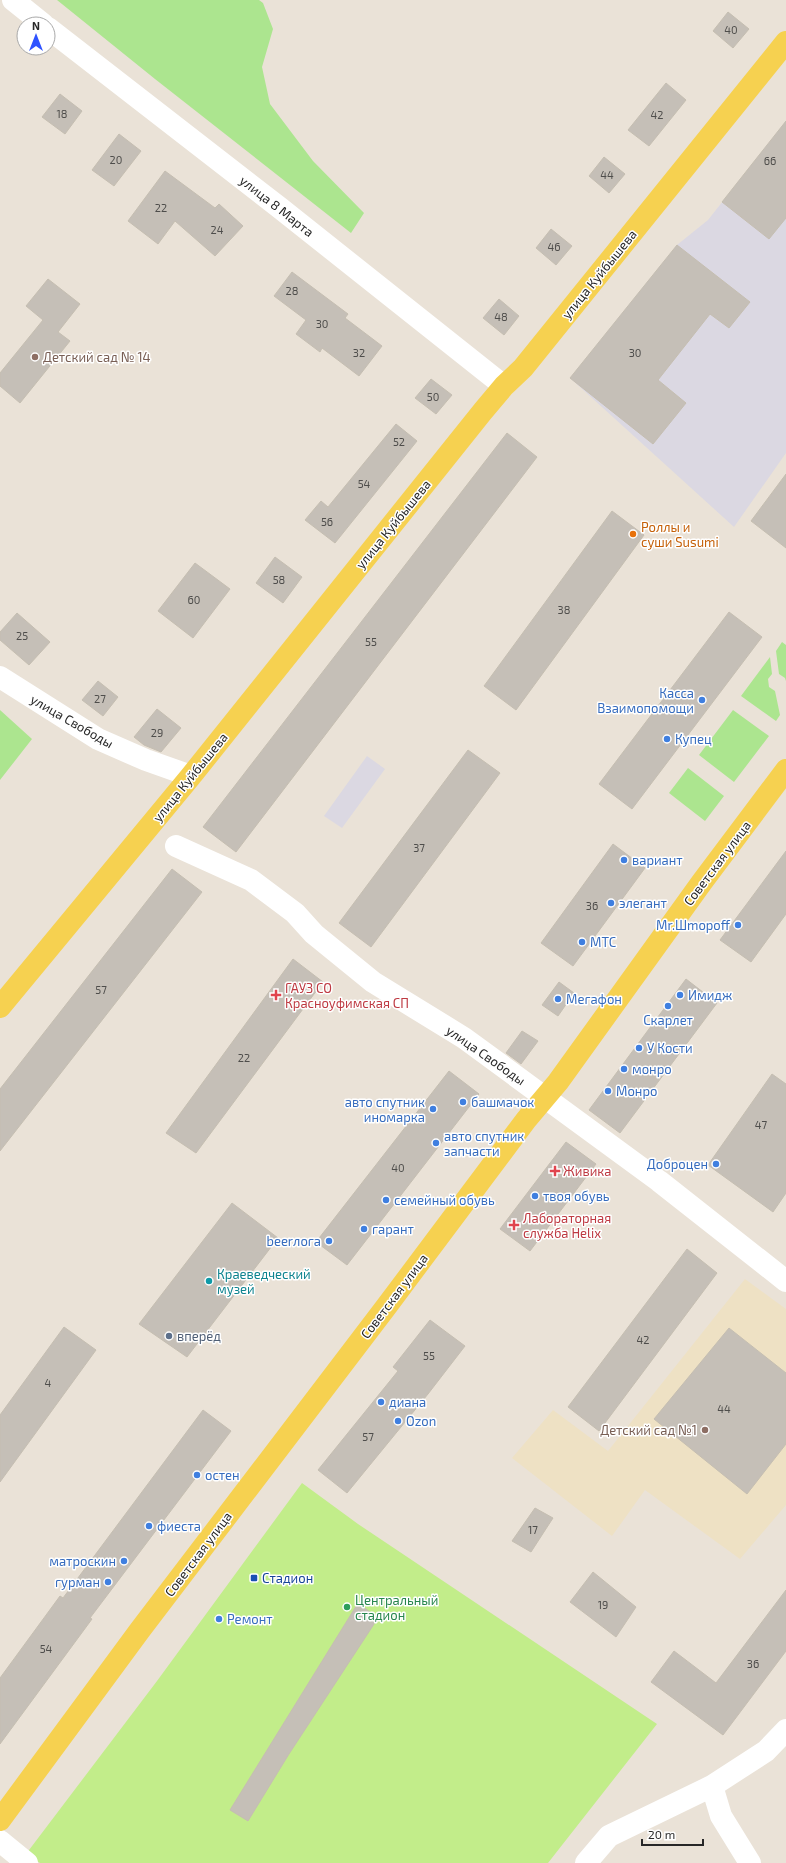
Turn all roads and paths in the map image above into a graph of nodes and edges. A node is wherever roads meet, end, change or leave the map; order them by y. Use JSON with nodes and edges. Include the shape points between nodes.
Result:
{"nodes":[{"id":1,"x":13,"y":0,"type":"edge"},
{"id":2,"x":34,"y":16,"type":"edge"},
{"id":3,"x":56,"y":34,"type":"edge"},
{"id":4,"x":786,"y":42,"type":"edge"},
{"id":5,"x":504,"y":386,"type":"junction"},
{"id":6,"x":0,"y":677,"type":"edge"},
{"id":7,"x":786,"y":770,"type":"edge"},
{"id":8,"x":191,"y":776,"type":"junction"},
{"id":9,"x":176,"y":846,"type":"dead end"},
{"id":10,"x":0,"y":1007,"type":"edge"},
{"id":11,"x":546,"y":1098,"type":"junction"},
{"id":12,"x":786,"y":1281,"type":"edge"},
{"id":13,"x":786,"y":1730,"type":"edge"},
{"id":14,"x":712,"y":1786,"type":"junction"},
{"id":15,"x":0,"y":1820,"type":"edge"},
{"id":16,"x":0,"y":1841,"type":"edge"},
{"id":17,"x":27,"y":1863,"type":"edge"},
{"id":18,"x":586,"y":1863,"type":"edge"},
{"id":19,"x":750,"y":1863,"type":"edge"}],
"edges":[{"from":1,"to":2,"type":"street"},
{"from":3,"to":5,"type":"street","name":"улица 8 Марта"},
{"from":4,"to":5,"type":"main road","name":"улица Куйбышева","via":[[523,368]]},
{"from":5,"to":8,"type":"main road","name":"улица Куйбышева"},
{"from":6,"to":8,"type":"street","name":"улица Свободы","via":[[98,739]]},
{"from":7,"to":11,"type":"main road","name":"Советская улица"},
{"from":8,"to":10,"type":"main road","name":"улица Куйбышева"},
{"from":9,"to":11,"type":"street","name":"улица Свободы","via":[[251,880],[295,913],[314,934],[373,982],[464,1038]]},
{"from":11,"to":12,"type":"street","name":"улица Свободы","via":[[659,1181]]},
{"from":11,"to":15,"type":"main road","name":"Советская улица","via":[[526,1120],[140,1630]]},
{"from":13,"to":14,"type":"street","via":[[766,1751]]},
{"from":14,"to":18,"type":"street","via":[[609,1836]]},
{"from":14,"to":19,"type":"street","via":[[721,1816]]},
{"from":16,"to":17,"type":"street"}]}
